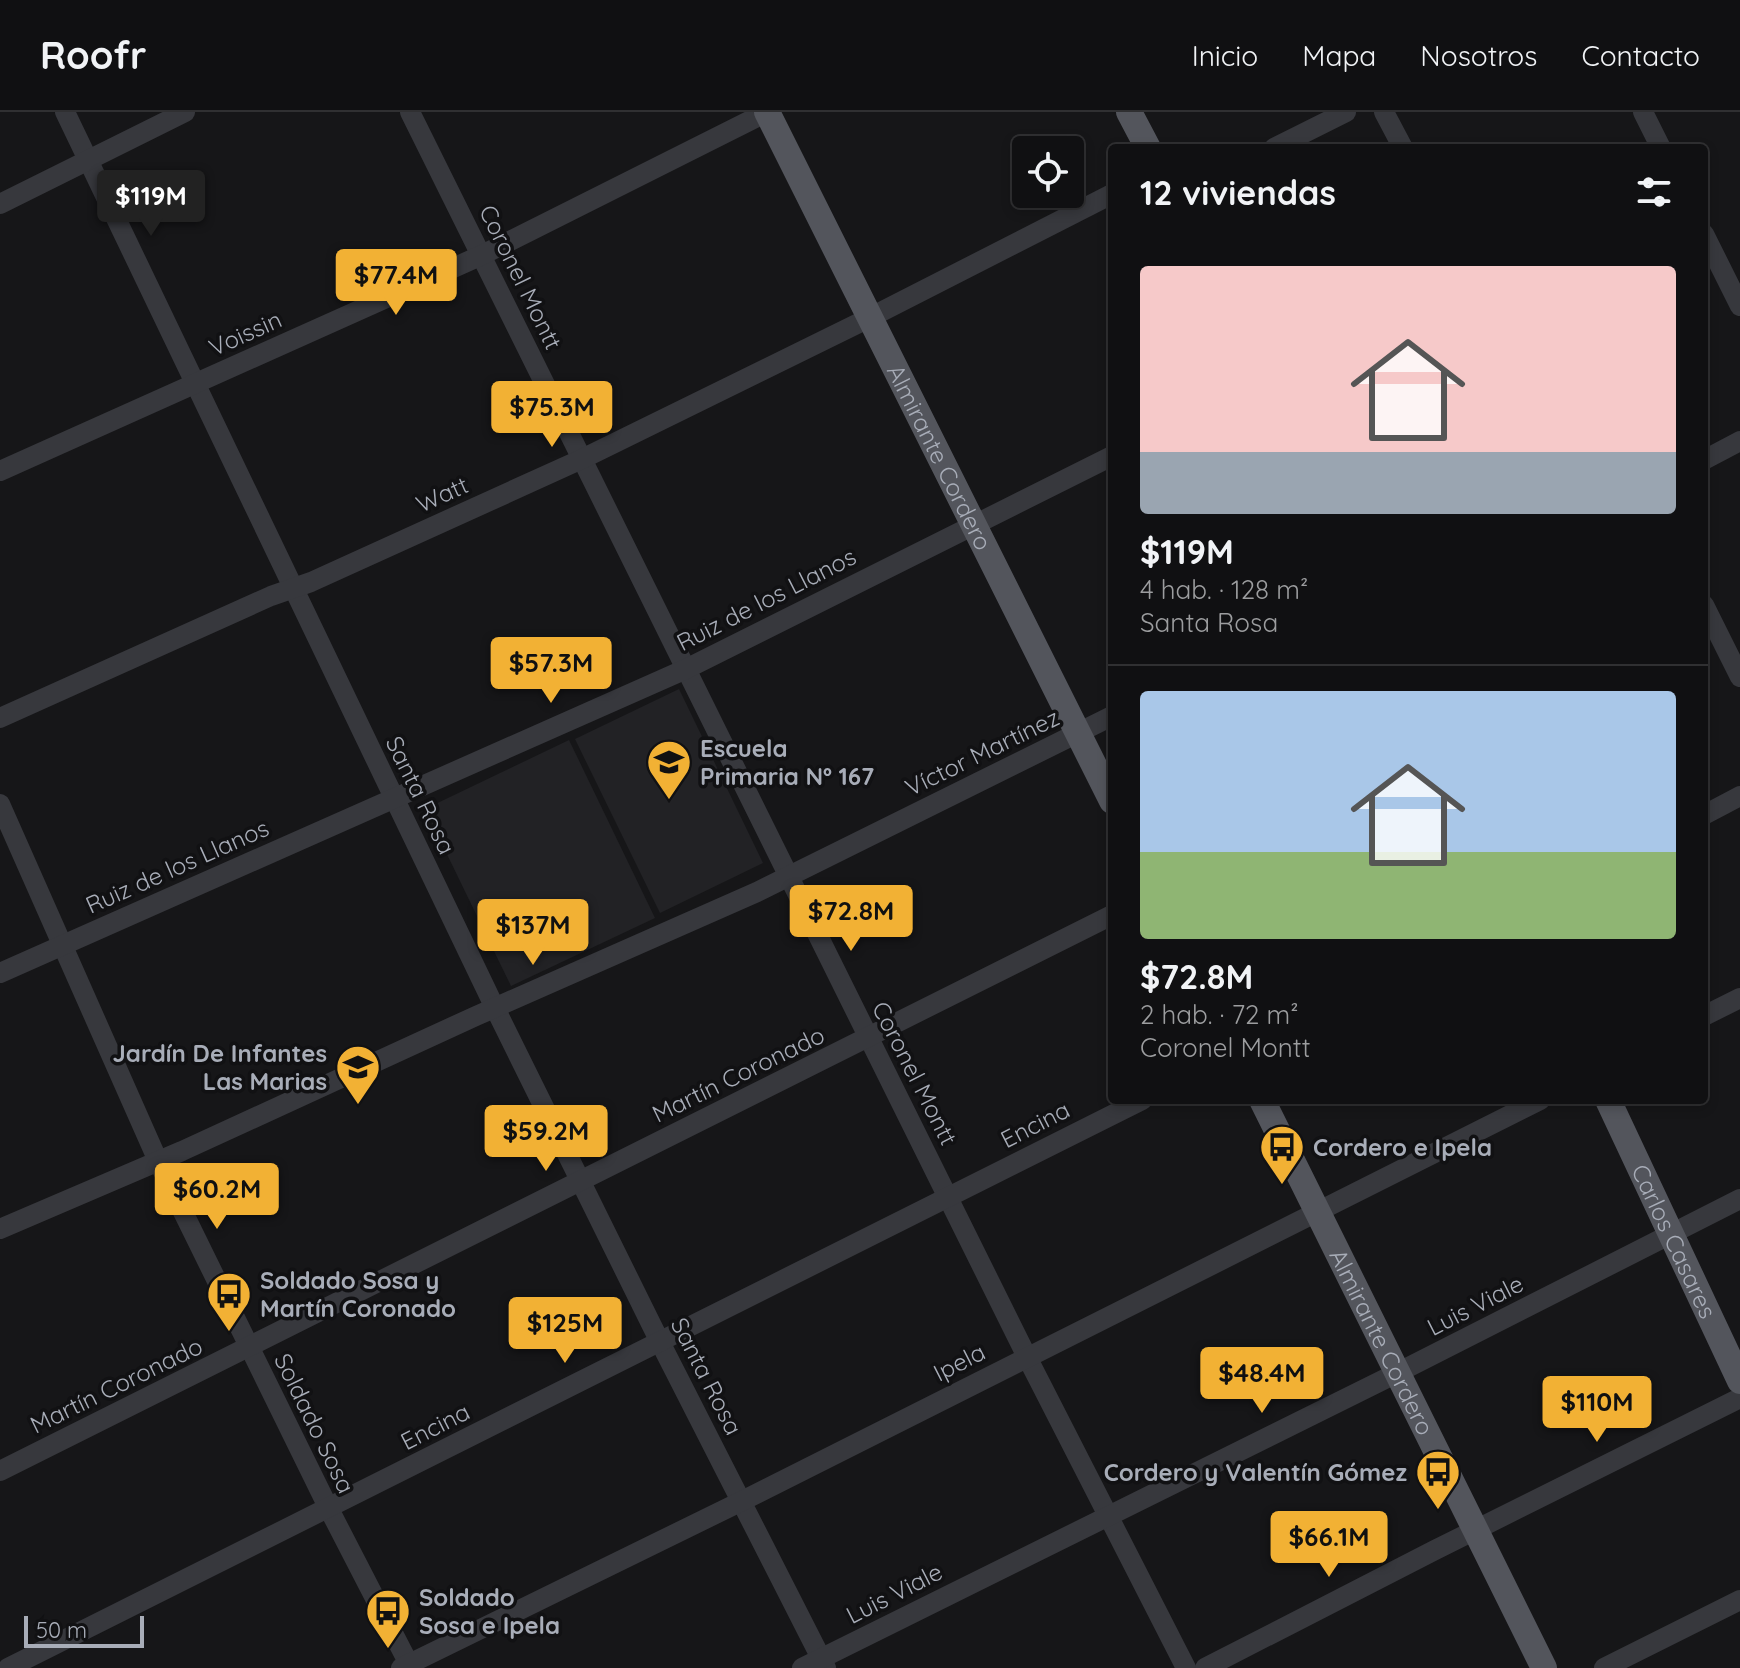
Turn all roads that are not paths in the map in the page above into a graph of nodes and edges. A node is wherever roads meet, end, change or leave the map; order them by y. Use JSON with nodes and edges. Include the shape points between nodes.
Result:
{"nodes":[{"id":1,"x":65,"y":112,"type":"edge"},
{"id":2,"x":185,"y":112,"type":"edge"},
{"id":3,"x":410,"y":112,"type":"edge"},
{"id":4,"x":767,"y":112,"type":"edge"},
{"id":5,"x":1129,"y":112,"type":"edge"},
{"id":6,"x":1346,"y":112,"type":"edge"},
{"id":7,"x":1384,"y":112,"type":"edge"},
{"id":8,"x":1643,"y":112,"type":"edge"},
{"id":9,"x":1146,"y":144,"type":"edge"},
{"id":10,"x":1282,"y":144,"type":"edge"},
{"id":11,"x":1401,"y":144,"type":"edge"},
{"id":12,"x":1659,"y":144,"type":"edge"},
{"id":13,"x":88,"y":159,"type":"junction"},
{"id":14,"x":1108,"y":196,"type":"edge"},
{"id":15,"x":0,"y":204,"type":"edge"},
{"id":16,"x":1708,"y":242,"type":"edge"},
{"id":17,"x":482,"y":255,"type":"junction"},
{"id":18,"x":1740,"y":306,"type":"edge"},
{"id":19,"x":869,"y":318,"type":"junction"},
{"id":20,"x":196,"y":384,"type":"junction"},
{"id":21,"x":1740,"y":441,"type":"edge"},
{"id":22,"x":1108,"y":458,"type":"edge"},
{"id":23,"x":1708,"y":458,"type":"edge"},
{"id":24,"x":582,"y":459,"type":"junction"},
{"id":25,"x":0,"y":471,"type":"edge"},
{"id":26,"x":973,"y":524,"type":"junction"},
{"id":27,"x":292,"y":588,"type":"junction"},
{"id":28,"x":1708,"y":615,"type":"edge"},
{"id":29,"x":686,"y":669,"type":"junction"},
{"id":30,"x":1740,"y":677,"type":"edge"},
{"id":31,"x":0,"y":718,"type":"edge"},
{"id":32,"x":1108,"y":718,"type":"edge"},
{"id":33,"x":1079,"y":733,"type":"junction"},
{"id":34,"x":1108,"y":793,"type":"edge"},
{"id":35,"x":1740,"y":796,"type":"edge"},
{"id":36,"x":394,"y":799,"type":"junction"},
{"id":37,"x":0,"y":804,"type":"edge"},
{"id":38,"x":1708,"y":813,"type":"edge"},
{"id":39,"x":789,"y":877,"type":"junction"},
{"id":40,"x":1108,"y":917,"type":"edge"},
{"id":41,"x":61,"y":945,"type":"junction"},
{"id":42,"x":0,"y":973,"type":"edge"},
{"id":43,"x":1740,"y":998,"type":"edge"},
{"id":44,"x":495,"y":1008,"type":"junction"},
{"id":45,"x":1708,"y":1014,"type":"edge"},
{"id":46,"x":869,"y":1039,"type":"junction"},
{"id":47,"x":1134,"y":1104,"type":"edge"},
{"id":48,"x":1264,"y":1104,"type":"edge"},
{"id":49,"x":1532,"y":1104,"type":"edge"},
{"id":50,"x":1610,"y":1104,"type":"edge"},
{"id":51,"x":158,"y":1161,"type":"junction"},
{"id":52,"x":580,"y":1180,"type":"junction"},
{"id":53,"x":948,"y":1197,"type":"junction"},
{"id":54,"x":1740,"y":1199,"type":"edge"},
{"id":55,"x":1317,"y":1213,"type":"junction"},
{"id":56,"x":0,"y":1229,"type":"edge"},
{"id":57,"x":1671,"y":1235,"type":"junction"},
{"id":58,"x":660,"y":1342,"type":"junction"},
{"id":59,"x":250,"y":1348,"type":"junction"},
{"id":60,"x":1027,"y":1357,"type":"junction"},
{"id":61,"x":1397,"y":1373,"type":"junction"},
{"id":62,"x":1740,"y":1381,"type":"edge"},
{"id":63,"x":1740,"y":1398,"type":"edge"},
{"id":64,"x":0,"y":1471,"type":"edge"},
{"id":65,"x":742,"y":1501,"type":"junction"},
{"id":66,"x":329,"y":1509,"type":"junction"},
{"id":67,"x":1107,"y":1516,"type":"junction"},
{"id":68,"x":1474,"y":1530,"type":"junction"},
{"id":69,"x":1740,"y":1600,"type":"edge"},
{"id":70,"x":823,"y":1663,"type":"edge"},
{"id":71,"x":407,"y":1667,"type":"edge"},
{"id":72,"x":8,"y":1668,"type":"edge"},
{"id":73,"x":802,"y":1668,"type":"edge"},
{"id":74,"x":1186,"y":1668,"type":"edge"},
{"id":75,"x":1205,"y":1668,"type":"edge"},
{"id":76,"x":1544,"y":1668,"type":"edge"},
{"id":77,"x":1604,"y":1668,"type":"edge"}],
"edges":[{"from":1,"to":13,"type":"street","name":"Santa Rosa"},
{"from":2,"to":13,"type":"street"},
{"from":3,"to":17,"type":"street","name":"Coronel Montt"},
{"from":4,"to":17,"type":"street","name":"Voissin"},
{"from":4,"to":19,"type":"main road","name":"Almirante Cordero"},
{"from":5,"to":9,"type":"main road"},
{"from":6,"to":10,"type":"street"},
{"from":7,"to":11,"type":"street"},
{"from":8,"to":12,"type":"street"},
{"from":13,"to":15,"type":"street"},
{"from":13,"to":20,"type":"street","name":"Santa Rosa"},
{"from":14,"to":19,"type":"street","name":"Watt"},
{"from":16,"to":18,"type":"street"},
{"from":17,"to":20,"type":"street","name":"Voissin"},
{"from":17,"to":24,"type":"street","name":"Coronel Montt"},
{"from":19,"to":24,"type":"street","name":"Watt"},
{"from":19,"to":26,"type":"main road","name":"Almirante Cordero"},
{"from":20,"to":25,"type":"street","name":"Voissin"},
{"from":20,"to":27,"type":"street","name":"Santa Rosa"},
{"from":21,"to":23,"type":"street"},
{"from":22,"to":26,"type":"street","name":"Ruiz de los Llanos"},
{"from":24,"to":27,"type":"street","name":"Watt"},
{"from":24,"to":29,"type":"street","name":"Coronel Montt"},
{"from":26,"to":29,"type":"street","name":"Ruiz de los Llanos"},
{"from":26,"to":33,"type":"main road","name":"Almirante Cordero"},
{"from":27,"to":31,"type":"street","name":"Watt"},
{"from":27,"to":36,"type":"street","name":"Santa Rosa"},
{"from":28,"to":30,"type":"street"},
{"from":29,"to":36,"type":"street","name":"Ruiz de los Llanos"},
{"from":29,"to":39,"type":"street","name":"Coronel Montt"},
{"from":32,"to":33,"type":"street","name":"Víctor Martínez"},
{"from":33,"to":34,"type":"main road","name":"Almirante Cordero"},
{"from":33,"to":39,"type":"street","name":"Víctor Martínez"},
{"from":35,"to":38,"type":"street"},
{"from":36,"to":41,"type":"street","name":"Ruiz de los Llanos"},
{"from":36,"to":44,"type":"street","name":"Santa Rosa"},
{"from":37,"to":41,"type":"street","name":"Soldado Sosa"},
{"from":39,"to":44,"type":"street","name":"Víctor Martínez"},
{"from":39,"to":46,"type":"street","name":"Coronel Montt"},
{"from":40,"to":46,"type":"street","name":"Martín Coronado"},
{"from":41,"to":42,"type":"street","name":"Ruiz de los Llanos"},
{"from":41,"to":51,"type":"street","name":"Soldado Sosa"},
{"from":43,"to":45,"type":"street"},
{"from":44,"to":51,"type":"street","name":"Víctor Martínez"},
{"from":44,"to":52,"type":"street","name":"Santa Rosa"},
{"from":46,"to":52,"type":"street","name":"Martín Coronado"},
{"from":46,"to":53,"type":"street","name":"Coronel Montt"},
{"from":47,"to":53,"type":"street","name":"Encina"},
{"from":48,"to":55,"type":"main road","name":"Almirante Cordero"},
{"from":49,"to":55,"type":"street","name":"Ipela"},
{"from":50,"to":57,"type":"main road","name":"Carlos Casares"},
{"from":51,"to":56,"type":"street","name":"Víctor Martínez"},
{"from":51,"to":59,"type":"street","name":"Soldado Sosa"},
{"from":52,"to":58,"type":"street","name":"Santa Rosa"},
{"from":52,"to":59,"type":"street","name":"Martín Coronado"},
{"from":53,"to":58,"type":"street","name":"Encina"},
{"from":53,"to":60,"type":"street","name":"Coronel Montt"},
{"from":54,"to":57,"type":"street","name":"Luis Viale"},
{"from":55,"to":60,"type":"street","name":"Ipela"},
{"from":55,"to":61,"type":"main road","name":"Almirante Cordero"},
{"from":57,"to":61,"type":"street","name":"Luis Viale"},
{"from":57,"to":62,"type":"main road","name":"Carlos Casares"},
{"from":58,"to":65,"type":"street","name":"Santa Rosa"},
{"from":58,"to":66,"type":"street","name":"Encina"},
{"from":59,"to":64,"type":"street","name":"Martín Coronado"},
{"from":59,"to":66,"type":"street","name":"Soldado Sosa"},
{"from":60,"to":65,"type":"street","name":"Ipela"},
{"from":60,"to":67,"type":"street","name":"Coronel Montt"},
{"from":61,"to":67,"type":"street","name":"Luis Viale"},
{"from":61,"to":68,"type":"main road","name":"Almirante Cordero"},
{"from":63,"to":68,"type":"street"},
{"from":65,"to":70,"type":"street","name":"Santa Rosa"},
{"from":65,"to":71,"type":"street","name":"Ipela"},
{"from":66,"to":71,"type":"street","name":"Soldado Sosa"},
{"from":66,"to":72,"type":"street","name":"Encina"},
{"from":67,"to":70,"type":"street","name":"Luis Viale"},
{"from":67,"to":74,"type":"street","name":"Coronel Montt"},
{"from":68,"to":75,"type":"street"},
{"from":68,"to":76,"type":"main road","name":"Almirante Cordero"},
{"from":69,"to":77,"type":"street"},
{"from":70,"to":73,"type":"street","name":"Luis Viale"}]}
